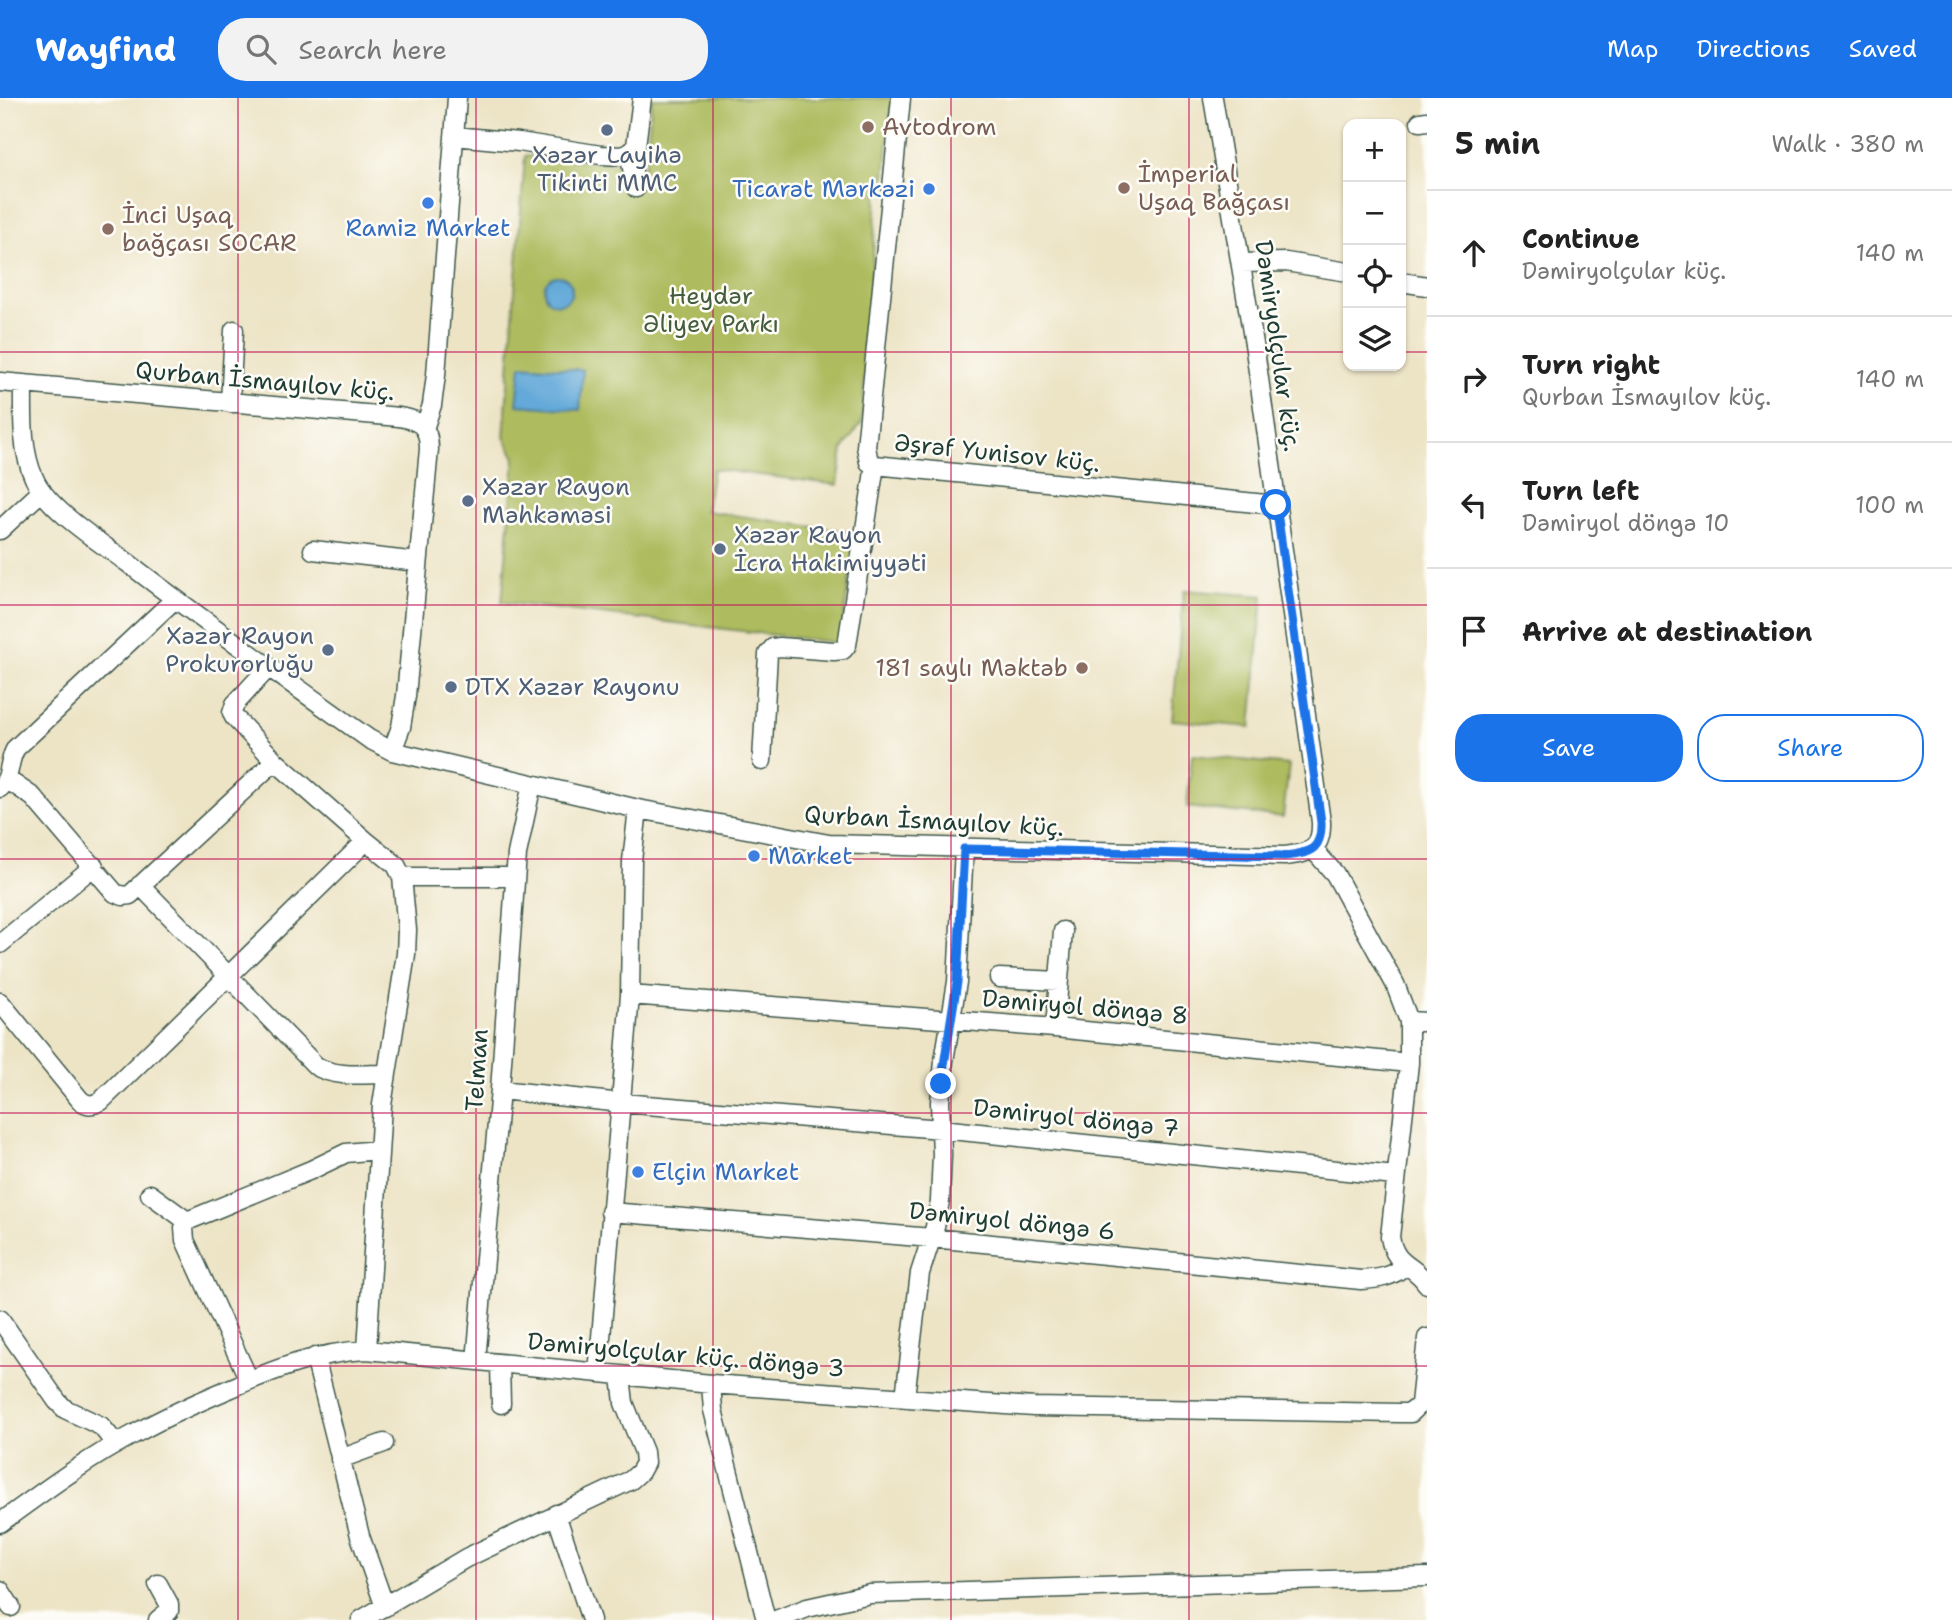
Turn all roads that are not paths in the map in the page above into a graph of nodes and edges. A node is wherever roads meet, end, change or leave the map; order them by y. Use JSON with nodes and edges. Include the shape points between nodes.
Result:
{"nodes":[{"id":1,"x":457,"y":98,"type":"edge"},
{"id":2,"x":642,"y":98,"type":"edge"},
{"id":3,"x":901,"y":98,"type":"edge"},
{"id":4,"x":1213,"y":98,"type":"edge"},
{"id":5,"x":454,"y":136,"type":"junction"},
{"id":6,"x":629,"y":153,"type":"junction"},
{"id":7,"x":636,"y":188,"type":"dead end"},
{"id":8,"x":1241,"y":262,"type":"junction"},
{"id":9,"x":1343,"y":271,"type":"edge"},
{"id":10,"x":1406,"y":283,"type":"edge"},
{"id":11,"x":1427,"y":286,"type":"edge"},
{"id":12,"x":234,"y":330,"type":"dead end"},
{"id":13,"x":0,"y":382,"type":"edge"},
{"id":14,"x":23,"y":384,"type":"junction"},
{"id":15,"x":230,"y":403,"type":"junction"},
{"id":16,"x":425,"y":426,"type":"junction"},
{"id":17,"x":875,"y":465,"type":"junction"},
{"id":18,"x":42,"y":491,"type":"junction"},
{"id":19,"x":1276,"y":505,"type":"junction"},
{"id":20,"x":0,"y":530,"type":"edge"},
{"id":21,"x":313,"y":550,"type":"dead end"},
{"id":22,"x":418,"y":562,"type":"junction"},
{"id":23,"x":174,"y":599,"type":"junction"},
{"id":24,"x":269,"y":667,"type":"junction"},
{"id":25,"x":392,"y":751,"type":"junction"},
{"id":26,"x":275,"y":761,"type":"junction"},
{"id":27,"x":762,"y":761,"type":"dead end"},
{"id":28,"x":4,"y":772,"type":"edge"},
{"id":29,"x":532,"y":785,"type":"junction"},
{"id":30,"x":638,"y":809,"type":"junction"},
{"id":31,"x":366,"y":841,"type":"junction"},
{"id":32,"x":964,"y":849,"type":"junction"},
{"id":33,"x":1313,"y":849,"type":"junction"},
{"id":34,"x":94,"y":866,"type":"junction"},
{"id":35,"x":402,"y":877,"type":"junction"},
{"id":36,"x":515,"y":877,"type":"junction"},
{"id":37,"x":140,"y":885,"type":"junction"},
{"id":38,"x":1063,"y":931,"type":"dead end"},
{"id":39,"x":0,"y":944,"type":"edge"},
{"id":40,"x":228,"y":975,"type":"junction"},
{"id":41,"x":999,"y":978,"type":"dead end"},
{"id":42,"x":1059,"y":981,"type":"junction"},
{"id":43,"x":630,"y":995,"type":"junction"},
{"id":44,"x":0,"y":1002,"type":"edge"},
{"id":45,"x":951,"y":1019,"type":"junction"},
{"id":46,"x":1418,"y":1022,"type":"edge"},
{"id":47,"x":1055,"y":1028,"type":"junction"},
{"id":48,"x":1409,"y":1063,"type":"junction"},
{"id":49,"x":386,"y":1074,"type":"junction"},
{"id":50,"x":500,"y":1090,"type":"junction"},
{"id":51,"x":622,"y":1103,"type":"junction"},
{"id":52,"x":941,"y":1129,"type":"junction"},
{"id":53,"x":378,"y":1150,"type":"junction"},
{"id":54,"x":1395,"y":1176,"type":"junction"},
{"id":55,"x":150,"y":1194,"type":"dead end"},
{"id":56,"x":610,"y":1212,"type":"junction"},
{"id":57,"x":187,"y":1221,"type":"junction"},
{"id":58,"x":932,"y":1238,"type":"junction"},
{"id":59,"x":1405,"y":1266,"type":"junction"},
{"id":60,"x":1427,"y":1284,"type":"edge"},
{"id":61,"x":0,"y":1320,"type":"edge"},
{"id":62,"x":1427,"y":1338,"type":"edge"},
{"id":63,"x":367,"y":1350,"type":"junction"},
{"id":64,"x":315,"y":1357,"type":"junction"},
{"id":65,"x":476,"y":1362,"type":"junction"},
{"id":66,"x":500,"y":1364,"type":"junction"},
{"id":67,"x":598,"y":1373,"type":"junction"},
{"id":68,"x":621,"y":1376,"type":"junction"},
{"id":69,"x":249,"y":1380,"type":"junction"},
{"id":70,"x":711,"y":1384,"type":"junction"},
{"id":71,"x":905,"y":1396,"type":"junction"},
{"id":72,"x":501,"y":1404,"type":"dead end"},
{"id":73,"x":384,"y":1443,"type":"dead end"},
{"id":74,"x":117,"y":1444,"type":"junction"},
{"id":75,"x":340,"y":1459,"type":"junction"},
{"id":76,"x":556,"y":1514,"type":"junction"},
{"id":77,"x":0,"y":1523,"type":"edge"},
{"id":78,"x":1427,"y":1577,"type":"edge"},
{"id":79,"x":159,"y":1584,"type":"dead end"},
{"id":80,"x":0,"y":1590,"type":"edge"},
{"id":81,"x":11,"y":1607,"type":"dead end"},
{"id":82,"x":385,"y":1607,"type":"junction"},
{"id":83,"x":158,"y":1620,"type":"edge"},
{"id":84,"x":361,"y":1620,"type":"edge"},
{"id":85,"x":591,"y":1620,"type":"edge"},
{"id":86,"x":766,"y":1620,"type":"edge"},
{"id":87,"x":776,"y":1620,"type":"edge"}],
"edges":[{"from":1,"to":5,"type":"street"},
{"from":2,"to":6,"type":"street","via":[[638,138]]},
{"from":3,"to":17,"type":"street","name":"Əşrəf Yunisov küç.","via":[[866,447],[866,457]]},
{"from":4,"to":8,"type":"street","name":"Dəmiryolçular küç."},
{"from":5,"to":6,"type":"street","via":[[601,155]]},
{"from":5,"to":16,"type":"street","via":[[436,375]]},
{"from":6,"to":7,"type":"street"},
{"from":8,"to":9,"type":"street","via":[[1286,262]]},
{"from":8,"to":19,"type":"street","name":"Dəmiryolçular küç."},
{"from":10,"to":11,"type":"street"},
{"from":12,"to":15,"type":"street"},
{"from":13,"to":14,"type":"street","name":"Qurban İsmayılov küç."},
{"from":14,"to":15,"type":"street","name":"Qurban İsmayılov küç."},
{"from":14,"to":18,"type":"street","name":"Qurban İsmayılov küç.","via":[[26,449],[34,481]]},
{"from":15,"to":16,"type":"street","name":"Qurban İsmayılov küç.","via":[[399,417]]},
{"from":16,"to":22,"type":"street","via":[[429,449]]},
{"from":17,"to":19,"type":"street","name":"Əşrəf Yunisov küç."},
{"from":17,"to":27,"type":"street","via":[[847,645],[834,651],[780,647],[768,654]]},
{"from":18,"to":20,"type":"street"},
{"from":18,"to":23,"type":"street","name":"Qurban İsmayılov küç.","via":[[76,524]]},
{"from":19,"to":33,"type":"street","name":"Dəmiryolçular küç.","via":[[1321,822],[1321,838]]},
{"from":21,"to":22,"type":"street"},
{"from":22,"to":25,"type":"street","via":[[403,713]]},
{"from":23,"to":24,"type":"street","name":"Qurban İsmayılov küç."},
{"from":23,"to":28,"type":"street","via":[[16,748]]},
{"from":24,"to":25,"type":"street","name":"Qurban İsmayılov küç."},
{"from":24,"to":26,"type":"street","via":[[232,713]]},
{"from":25,"to":29,"type":"street","name":"Qurban İsmayılov küç."},
{"from":26,"to":31,"type":"street"},
{"from":26,"to":37,"type":"street"},
{"from":28,"to":34,"type":"street","via":[[33,797]]},
{"from":29,"to":30,"type":"street","name":"Qurban İsmayılov küç."},
{"from":29,"to":36,"type":"street","name":"Telman","via":[[520,830]]},
{"from":30,"to":32,"type":"street","name":"Qurban İsmayılov küç.","via":[[829,845]]},
{"from":30,"to":43,"type":"street","via":[[632,861]]},
{"from":31,"to":35,"type":"street","via":[[396,865]]},
{"from":31,"to":40,"type":"street"},
{"from":32,"to":33,"type":"street","name":"Qurban İsmayılov küç.","via":[[1285,856]]},
{"from":32,"to":45,"type":"street"},
{"from":33,"to":46,"type":"street","via":[[1335,874]]},
{"from":34,"to":37,"type":"street","via":[[123,896]]},
{"from":34,"to":39,"type":"street"},
{"from":35,"to":36,"type":"street"},
{"from":35,"to":49,"type":"street","via":[[406,954]]},
{"from":36,"to":50,"type":"street","name":"Telman"},
{"from":37,"to":40,"type":"street"},
{"from":38,"to":42,"type":"street"},
{"from":40,"to":44,"type":"street","via":[[94,1105],[81,1101]]},
{"from":40,"to":49,"type":"street","via":[[316,1066],[325,1071]]},
{"from":41,"to":42,"type":"street"},
{"from":42,"to":47,"type":"street"},
{"from":43,"to":45,"type":"street","name":"Dəmiryol döngə 8"},
{"from":43,"to":51,"type":"street"},
{"from":45,"to":47,"type":"street","name":"Dəmiryol döngə 8"},
{"from":45,"to":52,"type":"street","via":[[941,1084]]},
{"from":46,"to":48,"type":"street"},
{"from":47,"to":48,"type":"street","name":"Dəmiryol döngə 8"},
{"from":48,"to":54,"type":"street"},
{"from":49,"to":53,"type":"street"},
{"from":50,"to":51,"type":"street","name":"Dəmiryol döngə 7"},
{"from":50,"to":65,"type":"street","name":"Telman"},
{"from":51,"to":52,"type":"street","name":"Dəmiryol döngə 7"},
{"from":51,"to":56,"type":"street"},
{"from":52,"to":54,"type":"street","name":"Dəmiryol döngə 7"},
{"from":52,"to":58,"type":"street","via":[[940,1200]]},
{"from":53,"to":57,"type":"street","via":[[346,1153]]},
{"from":53,"to":63,"type":"street"},
{"from":54,"to":59,"type":"street","via":[[1390,1237],[1396,1257]]},
{"from":55,"to":57,"type":"street"},
{"from":56,"to":58,"type":"street","name":"Dəmiryol döngə 6"},
{"from":56,"to":67,"type":"street"},
{"from":57,"to":69,"type":"street","via":[[189,1250]]},
{"from":58,"to":59,"type":"street","name":"Dəmiryol döngə 6","via":[[1361,1280],[1380,1279]]},
{"from":58,"to":71,"type":"street","via":[[920,1273]]},
{"from":59,"to":60,"type":"street"},
{"from":61,"to":74,"type":"street","via":[[57,1401],[101,1426]]},
{"from":62,"to":71,"type":"street","name":"Dəmiryolçular küç. döngə 3","via":[[1420,1404],[1412,1413],[1089,1409]]},
{"from":63,"to":64,"type":"street","name":"Dəmiryolçular küç. döngə 3"},
{"from":63,"to":65,"type":"street","name":"Dəmiryolçular küç. döngə 3"},
{"from":64,"to":69,"type":"street","name":"Dəmiryolçular küç. döngə 3"},
{"from":64,"to":75,"type":"street"},
{"from":65,"to":66,"type":"street","name":"Dəmiryolçular küç. döngə 3"},
{"from":66,"to":67,"type":"street","name":"Dəmiryolçular küç. döngə 3"},
{"from":66,"to":72,"type":"street"},
{"from":67,"to":68,"type":"street","name":"Dəmiryolçular küç. döngə 3"},
{"from":68,"to":70,"type":"street","name":"Dəmiryolçular küç. döngə 3"},
{"from":68,"to":76,"type":"street","via":[[624,1403],[645,1463],[631,1480]]},
{"from":69,"to":74,"type":"street","name":"Dəmiryolçular küç. döngə 3"},
{"from":70,"to":71,"type":"street","name":"Dəmiryolçular küç. döngə 3"},
{"from":70,"to":86,"type":"street","via":[[713,1410]]},
{"from":73,"to":75,"type":"street"},
{"from":74,"to":77,"type":"street","name":"Dəmiryolçular küç. döngə 3"},
{"from":75,"to":82,"type":"street"},
{"from":76,"to":82,"type":"street","via":[[466,1558]]},
{"from":76,"to":85,"type":"street"},
{"from":78,"to":87,"type":"street","via":[[870,1594]]},
{"from":79,"to":83,"type":"street","via":[[169,1611]]},
{"from":80,"to":81,"type":"street"},
{"from":82,"to":84,"type":"street"}]}
